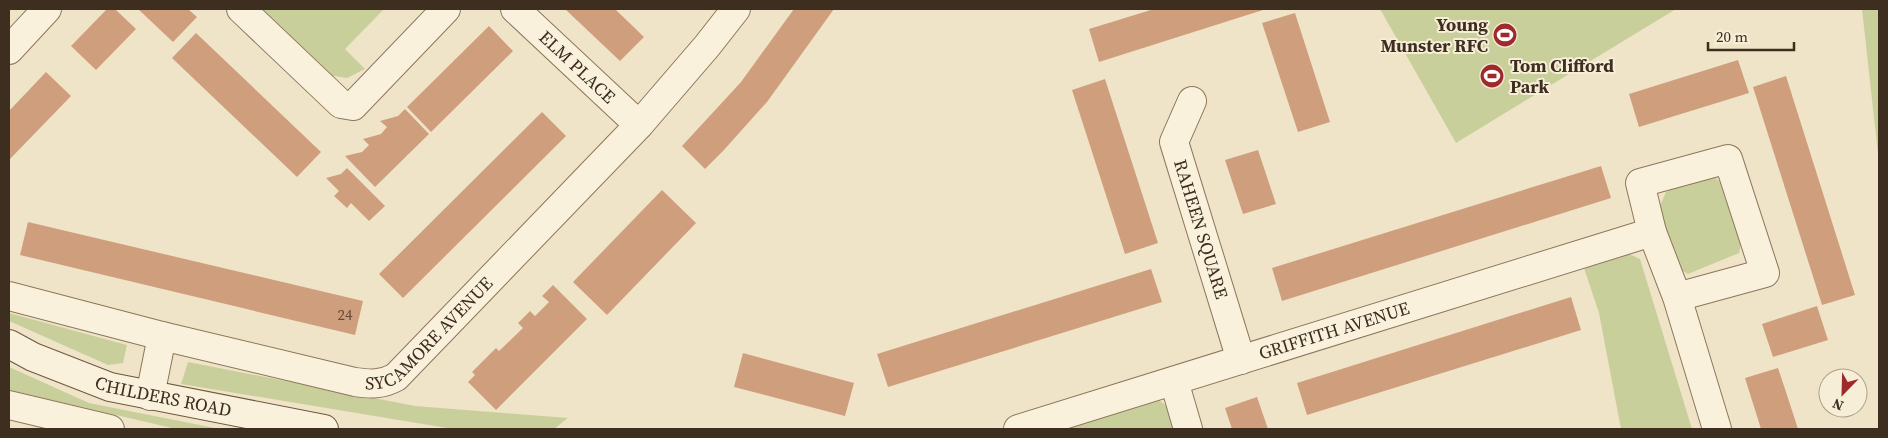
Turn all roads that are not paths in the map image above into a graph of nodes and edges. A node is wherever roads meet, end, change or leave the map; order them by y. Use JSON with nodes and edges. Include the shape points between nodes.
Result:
{"nodes":[{"id":1,"x":47,"y":9,"type":"edge"},
{"id":2,"x":242,"y":9,"type":"edge"},
{"id":3,"x":446,"y":9,"type":"edge"},
{"id":4,"x":514,"y":9,"type":"edge"},
{"id":5,"x":736,"y":9,"type":"edge"},
{"id":6,"x":9,"y":50,"type":"edge"},
{"id":7,"x":1192,"y":101,"type":"dead end"},
{"id":8,"x":639,"y":125,"type":"junction"},
{"id":9,"x":1652,"y":232,"type":"junction"},
{"id":10,"x":9,"y":296,"type":"edge"},
{"id":11,"x":1677,"y":297,"type":"junction"},
{"id":12,"x":162,"y":336,"type":"junction"},
{"id":13,"x":9,"y":344,"type":"edge"},
{"id":14,"x":1241,"y":360,"type":"junction"},
{"id":15,"x":1174,"y":381,"type":"junction"},
{"id":16,"x":150,"y":396,"type":"junction"},
{"id":17,"x":9,"y":405,"type":"edge"},
{"id":18,"x":110,"y":429,"type":"edge"},
{"id":19,"x":324,"y":429,"type":"edge"},
{"id":20,"x":1018,"y":429,"type":"edge"},
{"id":21,"x":1188,"y":429,"type":"edge"},
{"id":22,"x":1717,"y":429,"type":"edge"}],
"edges":[{"from":1,"to":6,"type":"street"},
{"from":2,"to":3,"type":"street","via":[[341,104],[353,106]]},
{"from":4,"to":8,"type":"street","name":"ELM PLACE"},
{"from":5,"to":8,"type":"street","name":"SYCAMORE AVENUE"},
{"from":7,"to":14,"type":"street","name":"RAHEEN SQUARE","via":[[1174,142]]},
{"from":8,"to":12,"type":"street","name":"SYCAMORE AVENUE","via":[[396,377],[387,382],[355,382]]},
{"from":9,"to":11,"type":"street"},
{"from":9,"to":11,"type":"street","via":[[1640,183],[1728,159],[1765,273]]},
{"from":9,"to":14,"type":"street","name":"GRIFFITH AVENUE"},
{"from":10,"to":12,"type":"street","name":"SYCAMORE AVENUE"},
{"from":11,"to":22,"type":"street"},
{"from":12,"to":16,"type":"street"},
{"from":13,"to":16,"type":"street","name":"CHILDERS ROAD","via":[[33,357],[110,387]]},
{"from":14,"to":15,"type":"street","name":"GRIFFITH AVENUE"},
{"from":15,"to":20,"type":"street","name":"GRIFFITH AVENUE"},
{"from":15,"to":21,"type":"street"},
{"from":16,"to":19,"type":"street","name":"CHILDERS ROAD"},
{"from":17,"to":18,"type":"street"}]}
